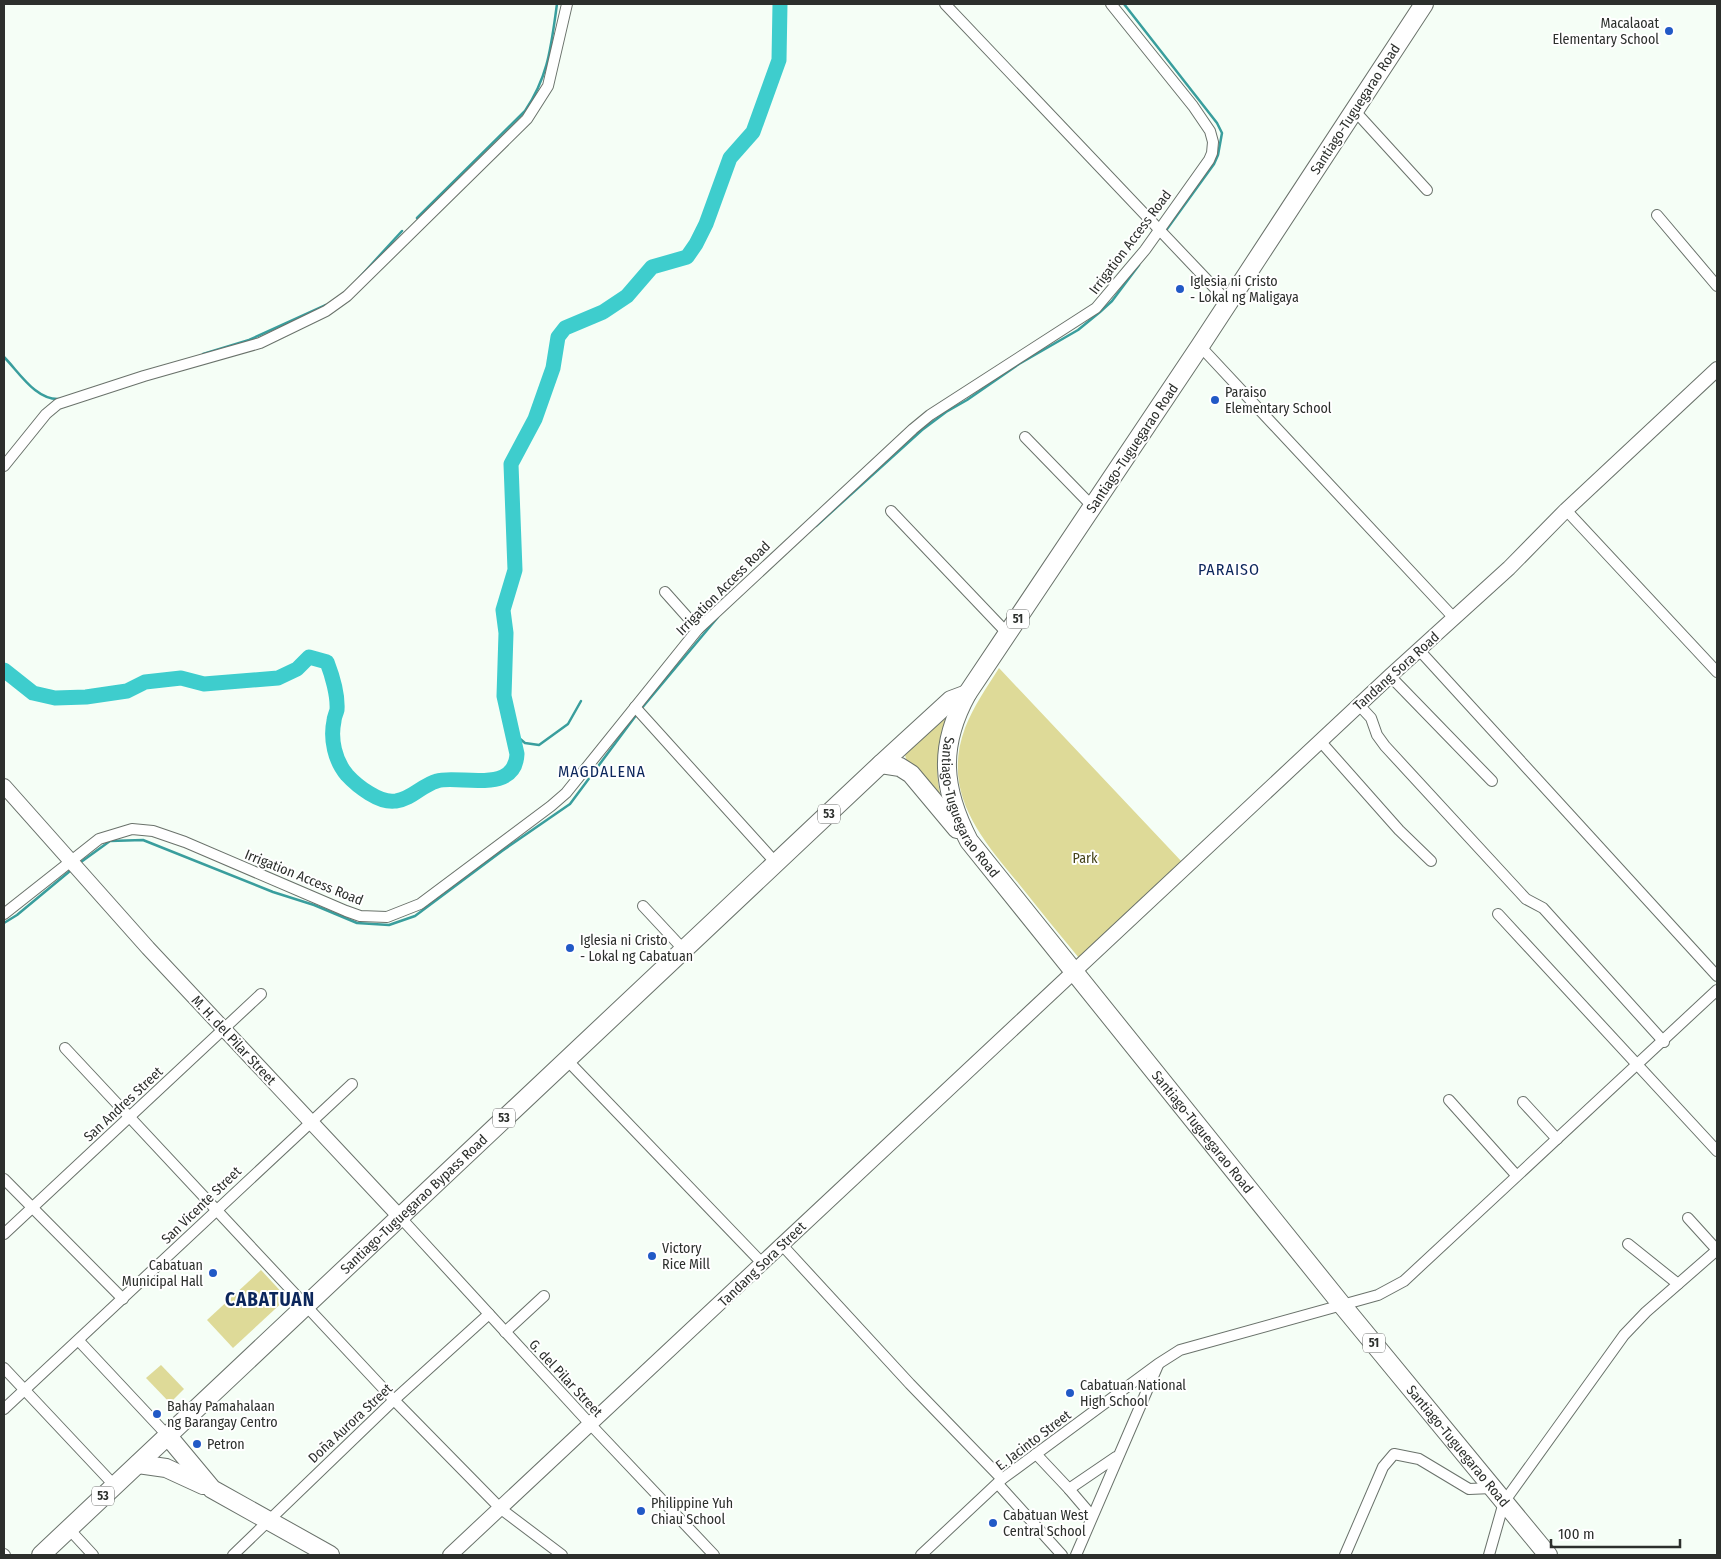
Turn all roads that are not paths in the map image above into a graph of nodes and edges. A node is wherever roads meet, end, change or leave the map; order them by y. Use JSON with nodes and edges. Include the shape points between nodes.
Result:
{"nodes":[{"id":1,"x":567,"y":4,"type":"edge"},
{"id":2,"x":945,"y":4,"type":"edge"},
{"id":3,"x":1111,"y":4,"type":"edge"},
{"id":4,"x":1424,"y":4,"type":"edge"},
{"id":5,"x":1354,"y":110,"type":"junction"},
{"id":6,"x":1426,"y":190,"type":"dead end"},
{"id":7,"x":1657,"y":215,"type":"dead end"},
{"id":8,"x":1158,"y":231,"type":"junction"},
{"id":9,"x":1717,"y":286,"type":"edge"},
{"id":10,"x":1228,"y":302,"type":"junction"},
{"id":11,"x":1200,"y":346,"type":"junction"},
{"id":12,"x":1717,"y":369,"type":"edge"},
{"id":13,"x":1025,"y":438,"type":"dead end"},
{"id":14,"x":4,"y":466,"type":"edge"},
{"id":15,"x":1093,"y":507,"type":"junction"},
{"id":16,"x":1566,"y":510,"type":"junction"},
{"id":17,"x":891,"y":511,"type":"dead end"},
{"id":18,"x":665,"y":592,"type":"dead end"},
{"id":19,"x":1454,"y":618,"type":"junction"},
{"id":20,"x":698,"y":629,"type":"junction"},
{"id":21,"x":1008,"y":634,"type":"junction"},
{"id":22,"x":1420,"y":651,"type":"junction"},
{"id":23,"x":1717,"y":672,"type":"edge"},
{"id":24,"x":1390,"y":676,"type":"junction"},
{"id":25,"x":967,"y":694,"type":"junction"},
{"id":26,"x":1359,"y":705,"type":"junction"},
{"id":27,"x":635,"y":707,"type":"junction"},
{"id":28,"x":1321,"y":742,"type":"junction"},
{"id":29,"x":881,"y":764,"type":"junction"},
{"id":30,"x":1492,"y":781,"type":"dead end"},
{"id":31,"x":4,"y":786,"type":"edge"},
{"id":32,"x":969,"y":841,"type":"junction"},
{"id":33,"x":1431,"y":860,"type":"dead end"},
{"id":34,"x":69,"y":861,"type":"junction"},
{"id":35,"x":776,"y":863,"type":"junction"},
{"id":36,"x":642,"y":906,"type":"dead end"},
{"id":37,"x":4,"y":914,"type":"edge"},
{"id":38,"x":1498,"y":914,"type":"dead end"},
{"id":39,"x":684,"y":950,"type":"junction"},
{"id":40,"x":1073,"y":971,"type":"junction"},
{"id":41,"x":1717,"y":976,"type":"edge"},
{"id":42,"x":1717,"y":990,"type":"edge"},
{"id":43,"x":261,"y":994,"type":"dead end"},
{"id":44,"x":224,"y":1030,"type":"junction"},
{"id":45,"x":1664,"y":1042,"type":"junction"},
{"id":46,"x":65,"y":1048,"type":"dead end"},
{"id":47,"x":566,"y":1059,"type":"junction"},
{"id":48,"x":1638,"y":1066,"type":"junction"},
{"id":49,"x":352,"y":1084,"type":"dead end"},
{"id":50,"x":1449,"y":1100,"type":"dead end"},
{"id":51,"x":1523,"y":1102,"type":"dead end"},
{"id":52,"x":130,"y":1117,"type":"junction"},
{"id":53,"x":310,"y":1122,"type":"junction"},
{"id":54,"x":1557,"y":1139,"type":"junction"},
{"id":55,"x":1717,"y":1151,"type":"edge"},
{"id":56,"x":1516,"y":1175,"type":"junction"},
{"id":57,"x":4,"y":1179,"type":"edge"},
{"id":58,"x":33,"y":1207,"type":"junction"},
{"id":59,"x":216,"y":1209,"type":"junction"},
{"id":60,"x":400,"y":1217,"type":"junction"},
{"id":61,"x":1688,"y":1218,"type":"dead end"},
{"id":62,"x":4,"y":1234,"type":"edge"},
{"id":63,"x":1628,"y":1244,"type":"dead end"},
{"id":64,"x":782,"y":1245,"type":"junction"},
{"id":65,"x":1717,"y":1250,"type":"edge"},
{"id":66,"x":763,"y":1264,"type":"junction"},
{"id":67,"x":1678,"y":1284,"type":"junction"},
{"id":68,"x":544,"y":1296,"type":"dead end"},
{"id":69,"x":122,"y":1300,"type":"junction"},
{"id":70,"x":1342,"y":1305,"type":"junction"},
{"id":71,"x":305,"y":1306,"type":"junction"},
{"id":72,"x":489,"y":1314,"type":"junction"},
{"id":73,"x":505,"y":1332,"type":"junction"},
{"id":74,"x":79,"y":1341,"type":"junction"},
{"id":75,"x":1158,"y":1364,"type":"junction"},
{"id":76,"x":4,"y":1368,"type":"edge"},
{"id":77,"x":24,"y":1390,"type":"junction"},
{"id":78,"x":394,"y":1400,"type":"junction"},
{"id":79,"x":4,"y":1409,"type":"edge"},
{"id":80,"x":590,"y":1424,"type":"junction"},
{"id":81,"x":167,"y":1435,"type":"junction"},
{"id":82,"x":1036,"y":1454,"type":"junction"},
{"id":83,"x":1117,"y":1456,"type":"junction"},
{"id":84,"x":138,"y":1464,"type":"junction"},
{"id":85,"x":1000,"y":1482,"type":"junction"},
{"id":86,"x":114,"y":1485,"type":"junction"},
{"id":87,"x":1492,"y":1488,"type":"junction"},
{"id":88,"x":212,"y":1489,"type":"junction"},
{"id":89,"x":1069,"y":1489,"type":"junction"},
{"id":90,"x":1504,"y":1502,"type":"junction"},
{"id":91,"x":501,"y":1509,"type":"junction"},
{"id":92,"x":1092,"y":1516,"type":"junction"},
{"id":93,"x":269,"y":1522,"type":"junction"},
{"id":94,"x":69,"y":1528,"type":"junction"},
{"id":95,"x":41,"y":1555,"type":"edge"},
{"id":96,"x":93,"y":1555,"type":"edge"},
{"id":97,"x":233,"y":1555,"type":"edge"},
{"id":98,"x":330,"y":1555,"type":"edge"},
{"id":99,"x":450,"y":1555,"type":"edge"},
{"id":100,"x":562,"y":1555,"type":"edge"},
{"id":101,"x":714,"y":1555,"type":"edge"},
{"id":102,"x":921,"y":1555,"type":"edge"},
{"id":103,"x":1062,"y":1555,"type":"edge"},
{"id":104,"x":1076,"y":1555,"type":"edge"},
{"id":105,"x":1345,"y":1555,"type":"edge"},
{"id":106,"x":1489,"y":1555,"type":"edge"},
{"id":107,"x":1548,"y":1555,"type":"edge"}],
"edges":[{"from":1,"to":14,"type":"street","via":[[548,86],[527,119],[347,296],[326,311],[260,343],[58,404]]},
{"from":2,"to":8,"type":"street"},
{"from":3,"to":8,"type":"street","name":"Irrigation Access Road","via":[[1193,106],[1210,131],[1213,142],[1209,160]]},
{"from":4,"to":5,"type":"highway","name":"Santiago-Tuguegarao Road","number":"51"},
{"from":5,"to":6,"type":"street"},
{"from":5,"to":10,"type":"highway","name":"Santiago-Tuguegarao Road","number":"51"},
{"from":7,"to":9,"type":"street"},
{"from":8,"to":10,"type":"street"},
{"from":8,"to":20,"type":"street","name":"Irrigation Access Road","via":[[1127,274],[1096,308],[930,415]]},
{"from":10,"to":11,"type":"highway","name":"Santiago-Tuguegarao Road","number":"51"},
{"from":11,"to":15,"type":"highway","name":"Santiago-Tuguegarao Road","number":"51"},
{"from":11,"to":19,"type":"street"},
{"from":12,"to":16,"type":"street","name":"Tandang Sora Road"},
{"from":13,"to":15,"type":"street"},
{"from":15,"to":21,"type":"highway","name":"Santiago-Tuguegarao Road","number":"51"},
{"from":16,"to":19,"type":"street","name":"Tandang Sora Road"},
{"from":16,"to":23,"type":"street"},
{"from":17,"to":21,"type":"street"},
{"from":18,"to":20,"type":"street"},
{"from":19,"to":22,"type":"street","name":"Tandang Sora Road"},
{"from":20,"to":27,"type":"street","name":"Irrigation Access Road"},
{"from":21,"to":25,"type":"highway","name":"Santiago-Tuguegarao Road","number":"51"},
{"from":22,"to":24,"type":"street","name":"Tandang Sora Road"},
{"from":22,"to":41,"type":"street"},
{"from":24,"to":26,"type":"street","name":"Tandang Sora Road"},
{"from":24,"to":30,"type":"street"},
{"from":25,"to":29,"type":"highway","name":"Santiago-Tuguegarao Bypass Road","number":"53","via":[[951,700]]},
{"from":25,"to":32,"type":"highway","name":"Santiago-Tuguegarao Road","number":"51","via":[[951,734],[946,769],[951,800]]},
{"from":26,"to":28,"type":"street","name":"Tandang Sora Road"},
{"from":26,"to":45,"type":"street","via":[[1371,718],[1385,746],[1526,899],[1543,908]]},
{"from":27,"to":34,"type":"street","name":"Irrigation Access Road","via":[[559,800],[420,904],[396,915],[360,916],[153,831],[132,829],[111,834]]},
{"from":27,"to":35,"type":"street"},
{"from":28,"to":33,"type":"street","via":[[1404,835]]},
{"from":28,"to":40,"type":"street","name":"Tandang Sora Road"},
{"from":29,"to":32,"type":"highway","via":[[900,767],[912,774]]},
{"from":29,"to":35,"type":"highway","name":"Santiago-Tuguegarao Bypass Road","number":"53"},
{"from":31,"to":34,"type":"street","name":"M. H. del Pilar Street"},
{"from":32,"to":40,"type":"highway","name":"Santiago-Tuguegarao Road","number":"51"},
{"from":34,"to":37,"type":"street","name":"Irrigation Access Road"},
{"from":34,"to":44,"type":"street","name":"M. H. del Pilar Street"},
{"from":35,"to":39,"type":"highway","name":"Santiago-Tuguegarao Bypass Road","number":"53"},
{"from":36,"to":39,"type":"street"},
{"from":38,"to":48,"type":"street"},
{"from":39,"to":47,"type":"highway","name":"Santiago-Tuguegarao Bypass Road","number":"53"},
{"from":40,"to":64,"type":"street","name":"Tandang Sora Street"},
{"from":40,"to":70,"type":"highway","name":"Santiago-Tuguegarao Road","number":"51"},
{"from":42,"to":45,"type":"street","name":"E. Jacinto Street"},
{"from":43,"to":44,"type":"street","name":"San Andres Street"},
{"from":44,"to":52,"type":"street","name":"San Andres Street"},
{"from":44,"to":53,"type":"street","name":"M. H. del Pilar Street"},
{"from":45,"to":48,"type":"street","name":"E. Jacinto Street"},
{"from":46,"to":52,"type":"street"},
{"from":47,"to":60,"type":"highway","name":"Santiago-Tuguegarao Bypass Road","number":"53"},
{"from":47,"to":66,"type":"street"},
{"from":48,"to":54,"type":"street","name":"E. Jacinto Street"},
{"from":48,"to":55,"type":"street"},
{"from":49,"to":53,"type":"street","name":"San Vicente Street"},
{"from":50,"to":56,"type":"street"},
{"from":51,"to":54,"type":"street"},
{"from":52,"to":58,"type":"street","name":"San Andres Street"},
{"from":52,"to":59,"type":"street"},
{"from":53,"to":59,"type":"street","name":"San Vicente Street"},
{"from":53,"to":60,"type":"street","name":"M. H. del Pilar Street"},
{"from":54,"to":56,"type":"street","name":"E. Jacinto Street"},
{"from":56,"to":70,"type":"street","name":"E. Jacinto Street","via":[[1404,1281],[1378,1295]]},
{"from":57,"to":58,"type":"street"},
{"from":58,"to":62,"type":"street","name":"San Andres Street"},
{"from":58,"to":69,"type":"street"},
{"from":59,"to":69,"type":"street","name":"San Vicente Street"},
{"from":59,"to":71,"type":"street"},
{"from":60,"to":71,"type":"highway","name":"Santiago-Tuguegarao Bypass Road","number":"53"},
{"from":60,"to":72,"type":"street","name":"G. del Pilar Street"},
{"from":61,"to":65,"type":"street"},
{"from":63,"to":67,"type":"street"},
{"from":64,"to":66,"type":"street","name":"Tandang Sora Street"},
{"from":64,"to":85,"type":"street"},
{"from":65,"to":67,"type":"street"},
{"from":66,"to":80,"type":"street","name":"Tandang Sora Street"},
{"from":67,"to":90,"type":"street","via":[[1624,1336]]},
{"from":68,"to":73,"type":"street"},
{"from":69,"to":74,"type":"street","name":"San Vicente Street"},
{"from":70,"to":75,"type":"street","name":"E. Jacinto Street","via":[[1185,1347]]},
{"from":70,"to":87,"type":"highway","name":"Santiago-Tuguegarao Road","number":"51"},
{"from":71,"to":78,"type":"street"},
{"from":71,"to":81,"type":"highway","name":"Santiago-Tuguegarao Bypass Road","number":"53"},
{"from":72,"to":73,"type":"street","name":"G. del Pilar Street"},
{"from":72,"to":78,"type":"street","name":"Doña Aurora Street"},
{"from":73,"to":80,"type":"street","name":"G. del Pilar Street"},
{"from":74,"to":77,"type":"street","name":"San Vicente Street"},
{"from":74,"to":81,"type":"street"},
{"from":75,"to":82,"type":"street","name":"E. Jacinto Street"},
{"from":75,"to":83,"type":"street"},
{"from":76,"to":77,"type":"street"},
{"from":77,"to":79,"type":"street","name":"San Vicente Street"},
{"from":77,"to":86,"type":"street"},
{"from":78,"to":91,"type":"street"},
{"from":78,"to":93,"type":"street","name":"Doña Aurora Street"},
{"from":80,"to":91,"type":"street","name":"Tandang Sora Street"},
{"from":80,"to":101,"type":"street","name":"G. del Pilar Street"},
{"from":81,"to":84,"type":"highway","number":"53"},
{"from":81,"to":88,"type":"highway"},
{"from":82,"to":85,"type":"street","name":"E. Jacinto Street"},
{"from":82,"to":89,"type":"street"},
{"from":83,"to":89,"type":"street"},
{"from":83,"to":92,"type":"street"},
{"from":84,"to":86,"type":"highway","number":"53"},
{"from":84,"to":88,"type":"highway","via":[[181,1473]]},
{"from":85,"to":102,"type":"street","name":"E. Jacinto Street"},
{"from":85,"to":103,"type":"street"},
{"from":86,"to":94,"type":"highway","number":"53"},
{"from":87,"to":90,"type":"highway","name":"Santiago-Tuguegarao Road","number":"51"},
{"from":87,"to":105,"type":"street","via":[[1469,1489],[1419,1459],[1394,1454],[1383,1467]]},
{"from":88,"to":93,"type":"highway"},
{"from":89,"to":92,"type":"street"},
{"from":90,"to":106,"type":"street"},
{"from":90,"to":107,"type":"highway","name":"Santiago-Tuguegarao Road","number":"51"},
{"from":91,"to":99,"type":"street","name":"Tandang Sora Street"},
{"from":91,"to":100,"type":"street"},
{"from":92,"to":104,"type":"street"},
{"from":93,"to":97,"type":"street","name":"Doña Aurora Street"},
{"from":93,"to":98,"type":"highway"},
{"from":94,"to":95,"type":"highway","number":"53"},
{"from":94,"to":96,"type":"street"}]}
